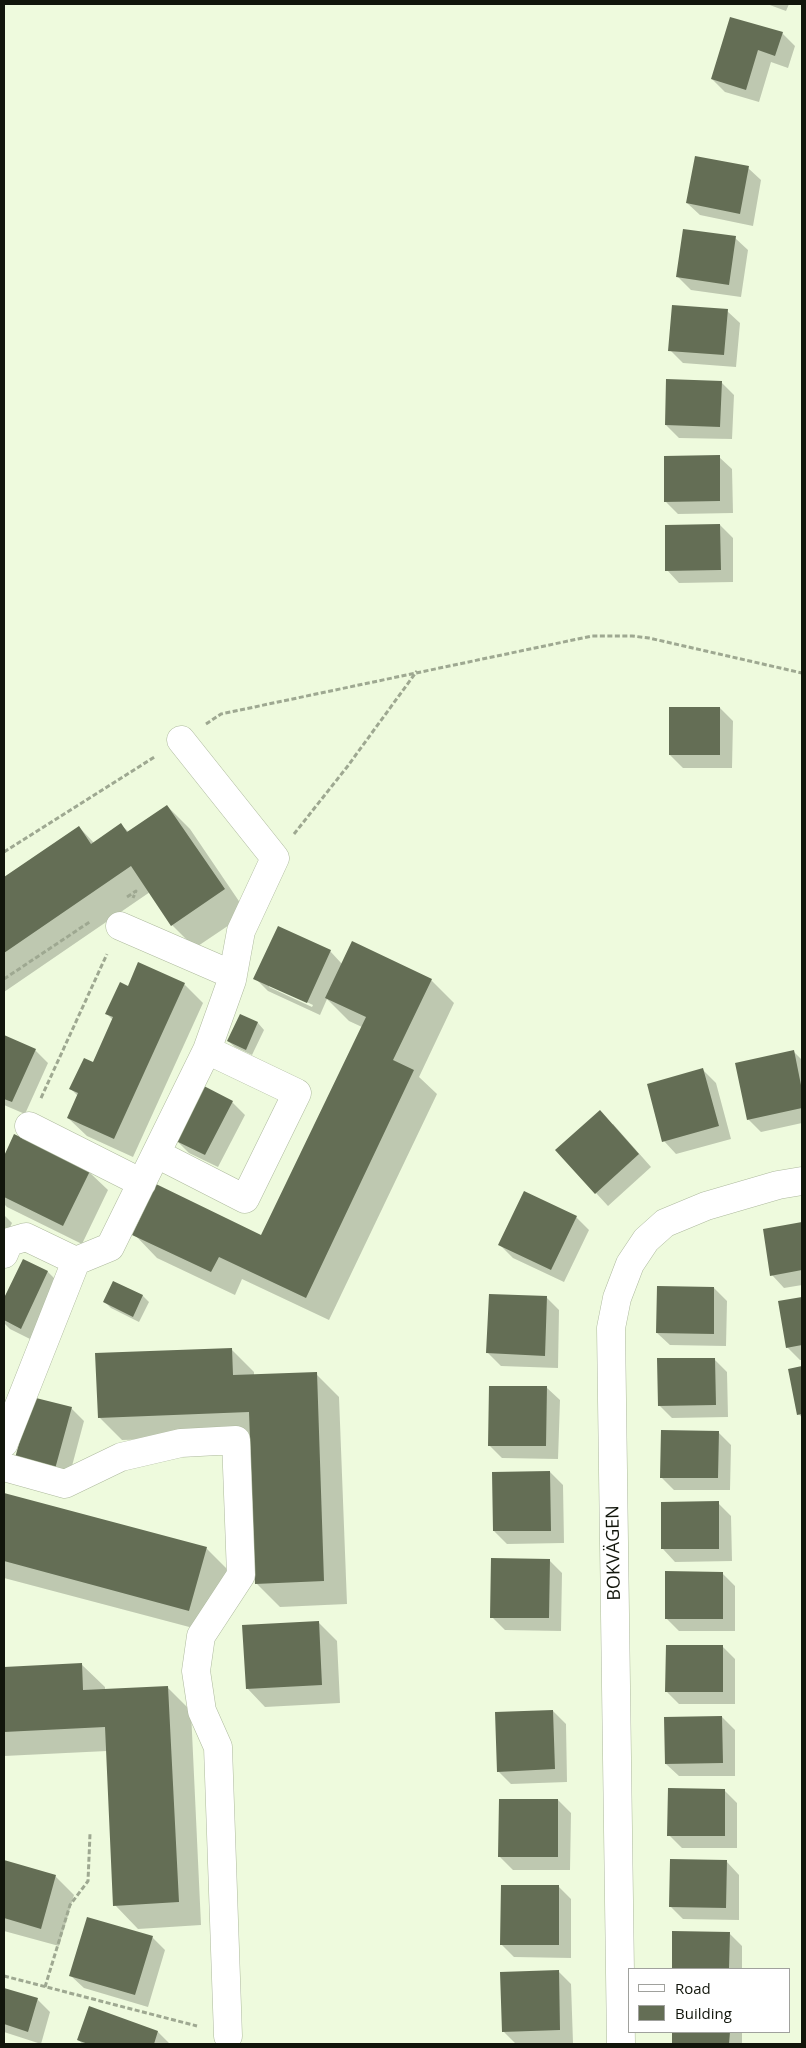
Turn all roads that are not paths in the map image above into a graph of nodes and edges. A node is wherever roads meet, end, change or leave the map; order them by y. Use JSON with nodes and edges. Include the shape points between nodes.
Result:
{"nodes":[{"id":1,"x":181,"y":740,"type":"road end"},
{"id":2,"x":112,"y":916,"type":"road end"},
{"id":3,"x":233,"y":975,"type":"junction"},
{"id":4,"x":207,"y":1050,"type":"junction"},
{"id":5,"x":29,"y":1126,"type":"road end"},
{"id":6,"x":157,"y":1154,"type":"junction"},
{"id":7,"x":802,"y":1181,"type":"edge"},
{"id":8,"x":142,"y":1183,"type":"junction"},
{"id":9,"x":4,"y":1254,"type":"edge"},
{"id":10,"x":76,"y":1261,"type":"junction"},
{"id":11,"x":4,"y":1443,"type":"edge"},
{"id":12,"x":4,"y":1467,"type":"edge"},
{"id":13,"x":228,"y":2036,"type":"road end"},
{"id":14,"x":621,"y":2044,"type":"edge"}],
"edges":[{"from":1,"to":3,"type":"street","via":[[275,858],[241,931]]},
{"from":2,"to":3,"type":"street"},
{"from":3,"to":4,"type":"street"},
{"from":4,"to":6,"type":"street"},
{"from":4,"to":6,"type":"street","via":[[297,1092],[293,1102],[245,1199]]},
{"from":5,"to":8,"type":"street"},
{"from":6,"to":8,"type":"street"},
{"from":7,"to":14,"type":"street","name":"BOKVÄGEN","via":[[778,1184],[706,1206],[666,1223],[646,1240],[630,1264],[611,1328]]},
{"from":8,"to":10,"type":"street","via":[[110,1247]]},
{"from":9,"to":10,"type":"street","via":[[9,1242],[26,1237]]},
{"from":10,"to":11,"type":"street"},
{"from":12,"to":13,"type":"street","via":[[65,1484],[122,1457],[181,1443],[236,1440],[241,1575],[201,1636],[196,1671],[202,1711],[218,1747]]}]}
